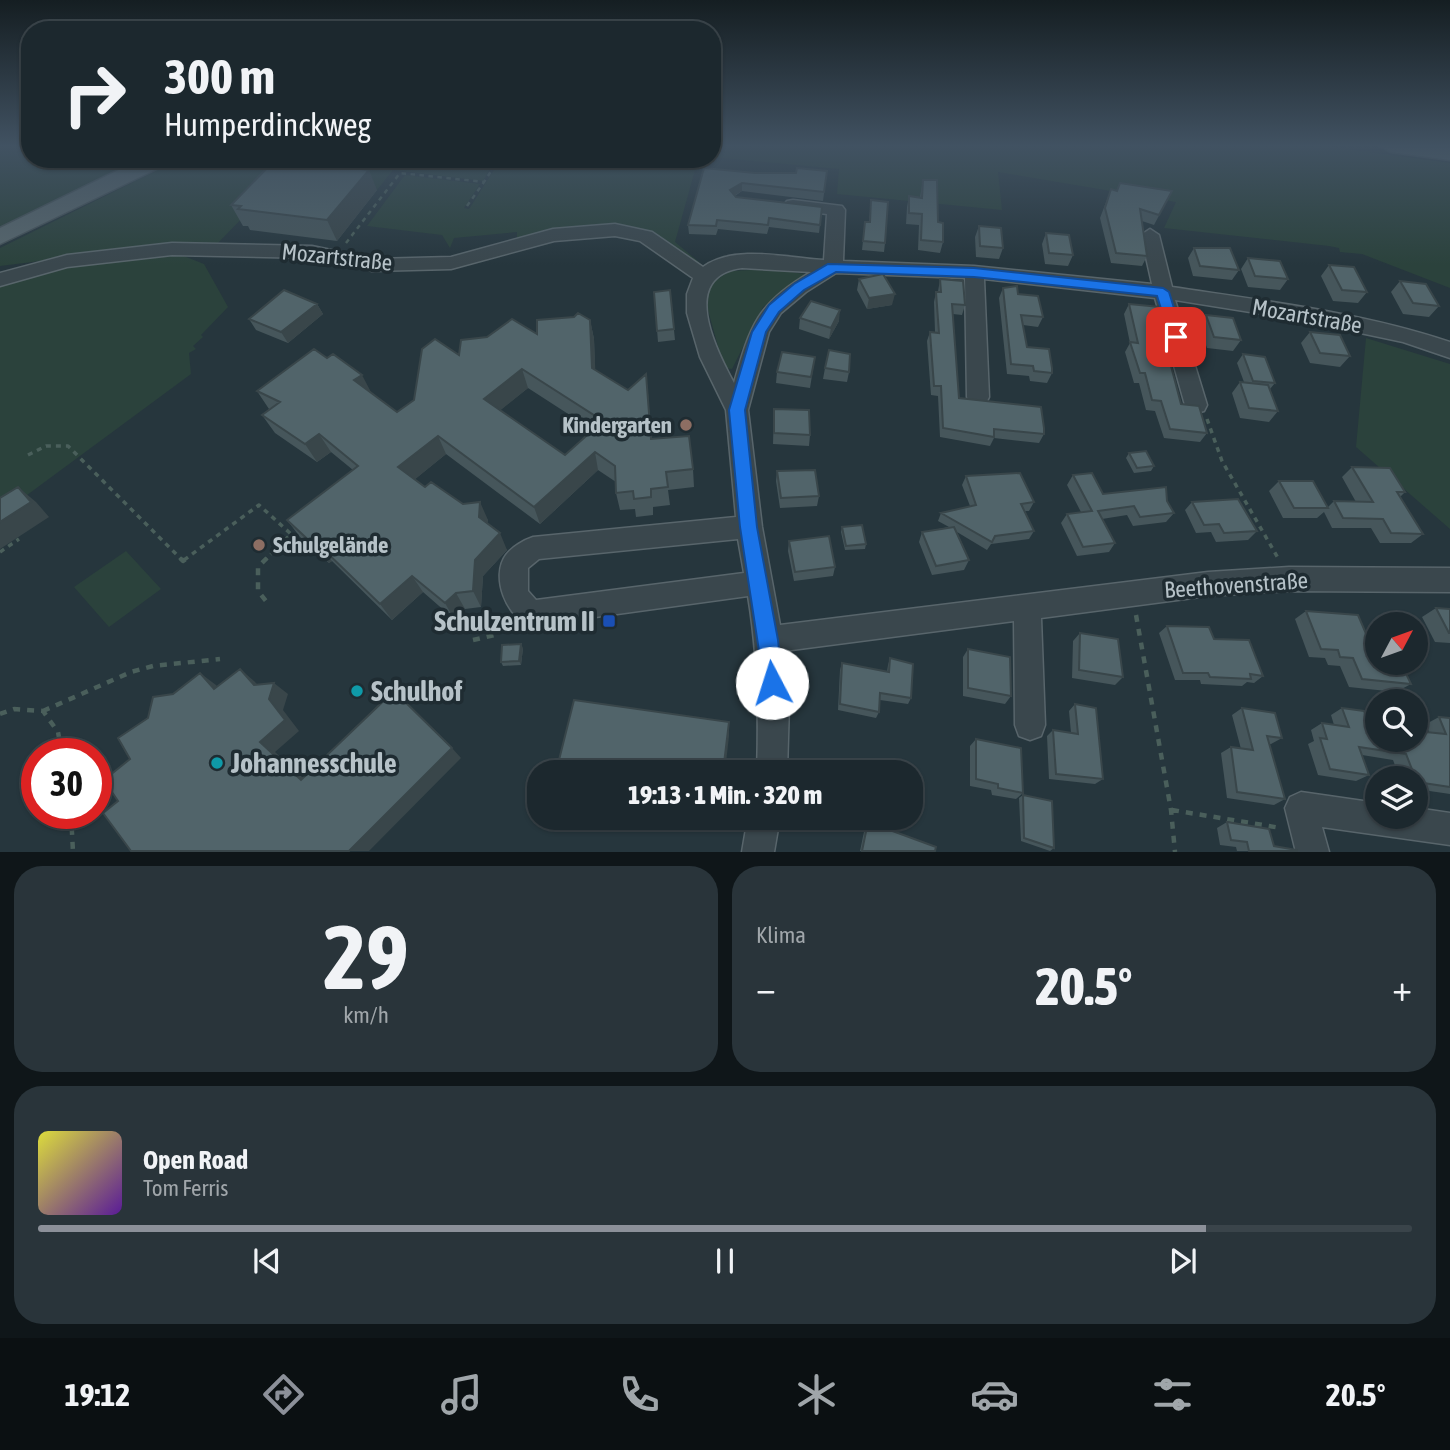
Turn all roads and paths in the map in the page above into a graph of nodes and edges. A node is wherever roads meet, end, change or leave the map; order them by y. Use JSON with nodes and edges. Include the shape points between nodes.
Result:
{"nodes":[{"id":1,"x":104,"y":186,"type":"edge"},
{"id":2,"x":390,"y":186,"type":"edge"},
{"id":3,"x":481,"y":186,"type":"edge"},
{"id":4,"x":769,"y":202,"type":"edge"},
{"id":5,"x":467,"y":206,"type":"dead end"},
{"id":6,"x":1150,"y":235,"type":"dead end"},
{"id":7,"x":0,"y":237,"type":"edge"},
{"id":8,"x":336,"y":256,"type":"junction"},
{"id":9,"x":833,"y":267,"type":"junction"},
{"id":10,"x":974,"y":272,"type":"junction"},
{"id":11,"x":701,"y":275,"type":"junction"},
{"id":12,"x":0,"y":280,"type":"edge"},
{"id":13,"x":1163,"y":292,"type":"junction"},
{"id":14,"x":1450,"y":350,"type":"edge"},
{"id":15,"x":978,"y":397,"type":"edge"},
{"id":16,"x":1196,"y":405,"type":"joint"},
{"id":17,"x":737,"y":410,"type":"junction"},
{"id":18,"x":28,"y":455,"type":"dead end"},
{"id":19,"x":749,"y":527,"type":"junction"},
{"id":20,"x":19,"y":539,"type":"dead end"},
{"id":21,"x":0,"y":552,"type":"edge"},
{"id":22,"x":1289,"y":579,"type":"junction"},
{"id":23,"x":1450,"y":580,"type":"edge"},
{"id":24,"x":758,"y":583,"type":"junction"},
{"id":25,"x":1126,"y":594,"type":"junction"},
{"id":26,"x":270,"y":607,"type":"dead end"},
{"id":27,"x":1024,"y":608,"type":"junction"},
{"id":28,"x":530,"y":613,"type":"junction"},
{"id":29,"x":473,"y":640,"type":"dead end"},
{"id":30,"x":769,"y":640,"type":"junction"},
{"id":31,"x":219,"y":659,"type":"dead end"},
{"id":32,"x":43,"y":711,"type":"junction"},
{"id":33,"x":0,"y":714,"type":"edge"},
{"id":34,"x":1030,"y":725,"type":"dead end"},
{"id":35,"x":59,"y":738,"type":"edge"},
{"id":36,"x":772,"y":760,"type":"edge"},
{"id":37,"x":1171,"y":810,"type":"junction"},
{"id":38,"x":72,"y":829,"type":"edge"},
{"id":39,"x":1450,"y":829,"type":"edge"},
{"id":40,"x":762,"y":830,"type":"edge"},
{"id":41,"x":1307,"y":831,"type":"edge"},
{"id":42,"x":73,"y":852,"type":"edge"},
{"id":43,"x":758,"y":852,"type":"edge"},
{"id":44,"x":1175,"y":852,"type":"edge"}],
"edges":[{"from":1,"to":7,"type":"main road"},
{"from":2,"to":8,"type":"path"},
{"from":3,"to":5,"type":"path"},
{"from":4,"to":9,"type":"street","via":[[836,210]]},
{"from":6,"to":13,"type":"street"},
{"from":8,"to":11,"type":"street","name":"Mozartstraße","via":[[372,265],[451,263],[553,235],[622,231],[646,236]]},
{"from":8,"to":12,"type":"street","name":"Mozartstraße","via":[[183,248],[57,264]]},
{"from":9,"to":10,"type":"street","name":"Mozartstraße"},
{"from":9,"to":11,"type":"street","name":"Mozartstraße","via":[[738,263]]},
{"from":9,"to":17,"type":"street","via":[[774,308],[759,332]]},
{"from":10,"to":13,"type":"street","name":"Mozartstraße"},
{"from":10,"to":15,"type":"street"},
{"from":11,"to":17,"type":"street","via":[[696,294],[704,339]]},
{"from":13,"to":14,"type":"street","name":"Mozartstraße","via":[[1406,335]]},
{"from":13,"to":16,"type":"street"},
{"from":16,"to":22,"type":"path","via":[[1204,412],[1222,461]]},
{"from":17,"to":19,"type":"street"},
{"from":18,"to":26,"type":"path","via":[[46,446],[68,446],[183,561],[259,505],[291,534],[258,567],[258,591]]},
{"from":19,"to":24,"type":"street"},
{"from":19,"to":28,"type":"street","via":[[533,548],[516,563],[515,595]]},
{"from":20,"to":21,"type":"path"},
{"from":22,"to":23,"type":"street","name":"Beethovenstraße"},
{"from":22,"to":25,"type":"street","name":"Beethovenstraße"},
{"from":24,"to":28,"type":"street"},
{"from":24,"to":30,"type":"street"},
{"from":25,"to":27,"type":"street","name":"Beethovenstraße"},
{"from":25,"to":37,"type":"path","via":[[1136,615]]},
{"from":27,"to":30,"type":"street","name":"Beethovenstraße"},
{"from":27,"to":34,"type":"street","via":[[1029,624]]},
{"from":28,"to":29,"type":"path","via":[[495,635]]},
{"from":30,"to":36,"type":"street"},
{"from":31,"to":32,"type":"path","via":[[131,672]]},
{"from":32,"to":33,"type":"path","via":[[14,709]]},
{"from":32,"to":35,"type":"path"},
{"from":37,"to":41,"type":"path"},
{"from":37,"to":44,"type":"path"},
{"from":38,"to":42,"type":"path"},
{"from":39,"to":41,"type":"street"},
{"from":40,"to":43,"type":"street"}]}
